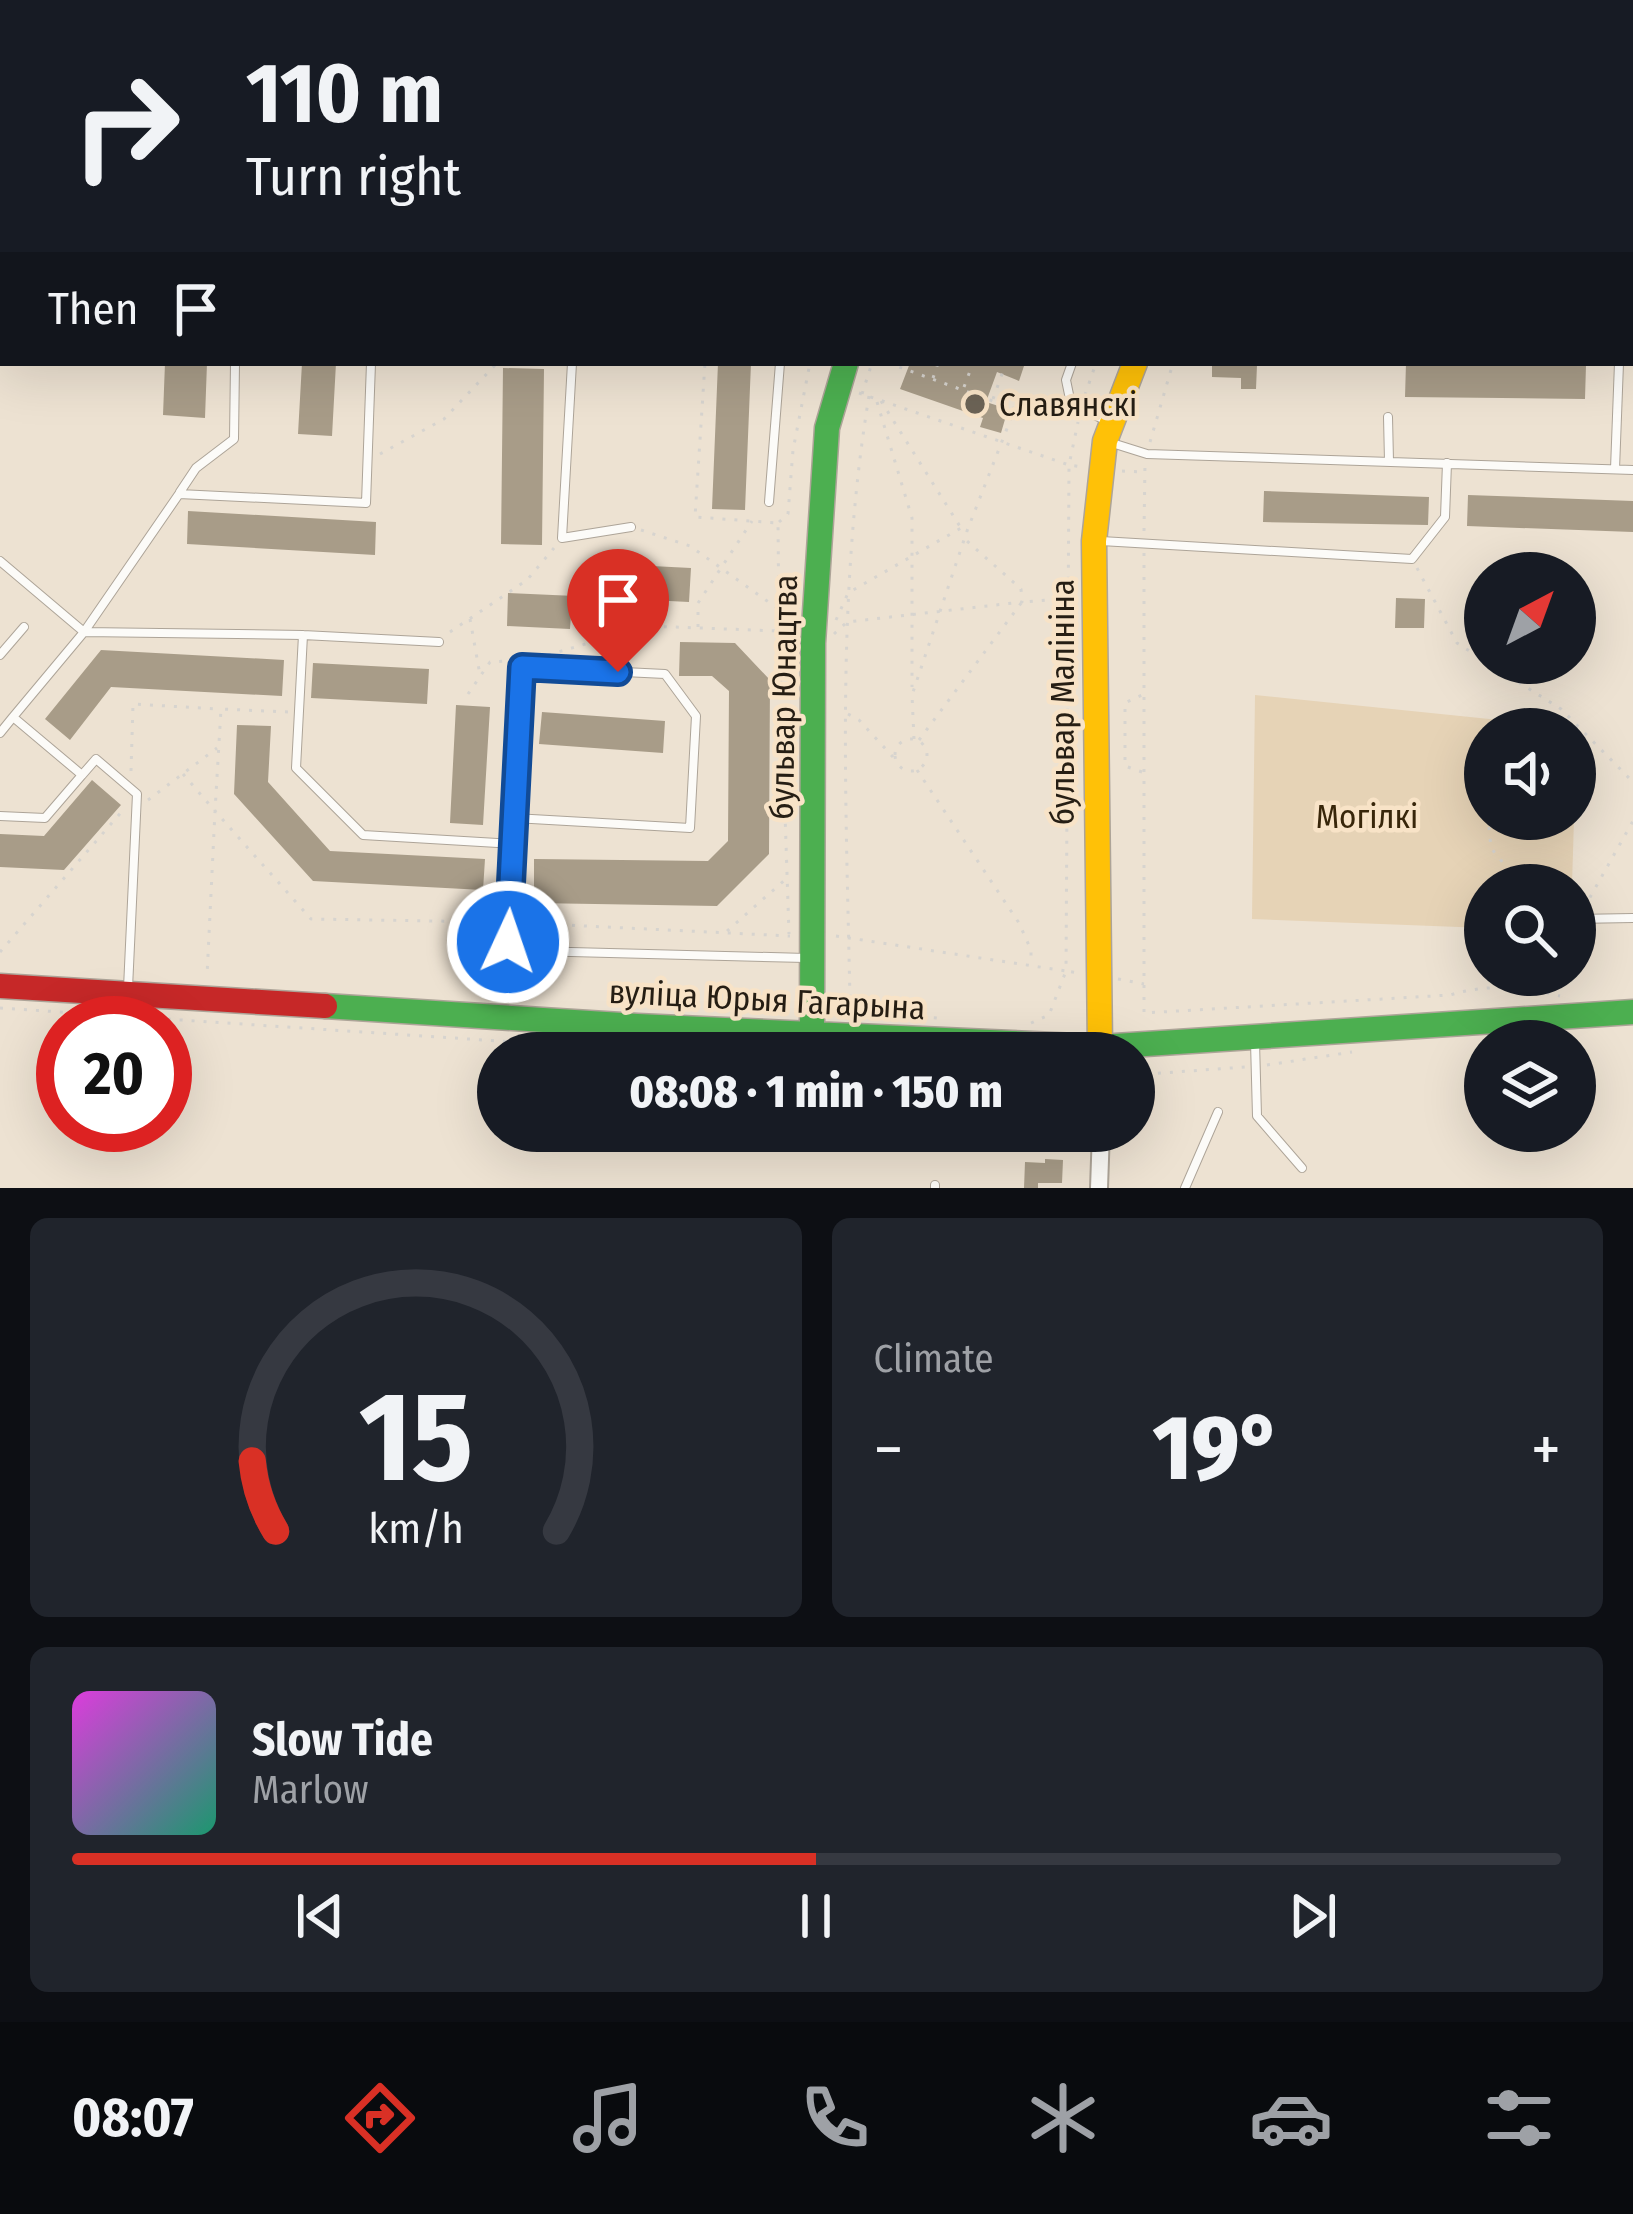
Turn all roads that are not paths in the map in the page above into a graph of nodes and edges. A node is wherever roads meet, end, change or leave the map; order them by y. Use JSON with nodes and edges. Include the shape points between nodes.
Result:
{"nodes":[{"id":1,"x":235,"y":366,"type":"edge"},
{"id":2,"x":371,"y":366,"type":"edge"},
{"id":3,"x":572,"y":366,"type":"edge"},
{"id":4,"x":780,"y":366,"type":"edge"},
{"id":5,"x":844,"y":366,"type":"edge"},
{"id":6,"x":1071,"y":366,"type":"edge"},
{"id":7,"x":1134,"y":366,"type":"edge"},
{"id":8,"x":1618,"y":366,"type":"edge"},
{"id":9,"x":1388,"y":417,"type":"dead end"},
{"id":10,"x":1108,"y":432,"type":"junction"},
{"id":11,"x":1389,"y":461,"type":"junction"},
{"id":12,"x":1447,"y":464,"type":"junction"},
{"id":13,"x":1615,"y":469,"type":"junction"},
{"id":14,"x":1633,"y":470,"type":"edge"},
{"id":15,"x":179,"y":494,"type":"junction"},
{"id":16,"x":770,"y":502,"type":"dead end"},
{"id":17,"x":631,"y":527,"type":"road end"},
{"id":18,"x":1094,"y":541,"type":"junction"},
{"id":19,"x":0,"y":561,"type":"edge"},
{"id":20,"x":24,"y":627,"type":"dead end"},
{"id":21,"x":84,"y":632,"type":"junction"},
{"id":22,"x":303,"y":635,"type":"junction"},
{"id":23,"x":439,"y":642,"type":"road end"},
{"id":24,"x":0,"y":655,"type":"edge"},
{"id":25,"x":13,"y":717,"type":"junction"},
{"id":26,"x":0,"y":733,"type":"edge"},
{"id":27,"x":82,"y":775,"type":"junction"},
{"id":28,"x":0,"y":816,"type":"edge"},
{"id":29,"x":514,"y":818,"type":"junction"},
{"id":30,"x":513,"y":844,"type":"junction"},
{"id":31,"x":1596,"y":919,"type":"edge"},
{"id":32,"x":1633,"y":919,"type":"edge"},
{"id":33,"x":806,"y":944,"type":"junction"},
{"id":34,"x":0,"y":986,"type":"edge"},
{"id":35,"x":128,"y":995,"type":"junction"},
{"id":36,"x":1633,"y":1012,"type":"edge"},
{"id":37,"x":761,"y":1032,"type":"edge"},
{"id":38,"x":812,"y":1032,"type":"edge"},
{"id":39,"x":1100,"y":1032,"type":"edge"},
{"id":40,"x":1254,"y":1038,"type":"junction"},
{"id":41,"x":1155,"y":1046,"type":"edge"},
{"id":42,"x":1218,"y":1112,"type":"dead end"},
{"id":43,"x":1100,"y":1152,"type":"edge"},
{"id":44,"x":1302,"y":1168,"type":"dead end"},
{"id":45,"x":1099,"y":1188,"type":"edge"},
{"id":46,"x":1185,"y":1188,"type":"edge"}],
"edges":[{"from":1,"to":15,"type":"lane","via":[[233,440],[196,468]]},
{"from":2,"to":15,"type":"lane","via":[[366,503]]},
{"from":3,"to":17,"type":"lane","via":[[562,538]]},
{"from":4,"to":16,"type":"lane"},
{"from":5,"to":33,"type":"main road","name":"бульвар Юнацтва","via":[[827,428]]},
{"from":6,"to":10,"type":"lane","via":[[1071,404]]},
{"from":7,"to":10,"type":"main road","name":"бульвар Малініна"},
{"from":8,"to":13,"type":"lane"},
{"from":9,"to":11,"type":"lane"},
{"from":10,"to":11,"type":"lane","via":[[1147,454]]},
{"from":10,"to":18,"type":"main road","name":"бульвар Малініна"},
{"from":11,"to":12,"type":"lane"},
{"from":12,"to":13,"type":"lane"},
{"from":12,"to":18,"type":"lane","via":[[1445,517],[1412,559]]},
{"from":13,"to":14,"type":"lane"},
{"from":15,"to":21,"type":"lane"},
{"from":18,"to":39,"type":"main road","name":"бульвар Малініна"},
{"from":19,"to":21,"type":"lane"},
{"from":20,"to":24,"type":"lane"},
{"from":21,"to":22,"type":"lane"},
{"from":21,"to":25,"type":"lane"},
{"from":22,"to":23,"type":"lane"},
{"from":22,"to":30,"type":"lane","via":[[296,768],[363,836]]},
{"from":25,"to":26,"type":"lane"},
{"from":25,"to":27,"type":"lane"},
{"from":27,"to":28,"type":"lane","via":[[44,818]]},
{"from":27,"to":35,"type":"lane","via":[[96,759],[134,791]]},
{"from":29,"to":29,"type":"lane","via":[[690,828],[695,716],[665,674],[522,667]]},
{"from":29,"to":30,"type":"lane"},
{"from":30,"to":33,"type":"lane","via":[[508,942],[532,951]]},
{"from":31,"to":32,"type":"lane"},
{"from":33,"to":38,"type":"main road","name":"бульвар Юнацтва"},
{"from":34,"to":35,"type":"main road","name":"вуліца Юрыя Гагарына"},
{"from":35,"to":37,"type":"main road","name":"вуліца Юрыя Гагарына"},
{"from":36,"to":40,"type":"main road","name":"вуліца Юрыя Гагарына"},
{"from":40,"to":41,"type":"main road","name":"вуліца Юрыя Гагарына"},
{"from":40,"to":44,"type":"lane","via":[[1257,1116]]},
{"from":42,"to":46,"type":"lane"},
{"from":43,"to":45,"type":"street"}]}
